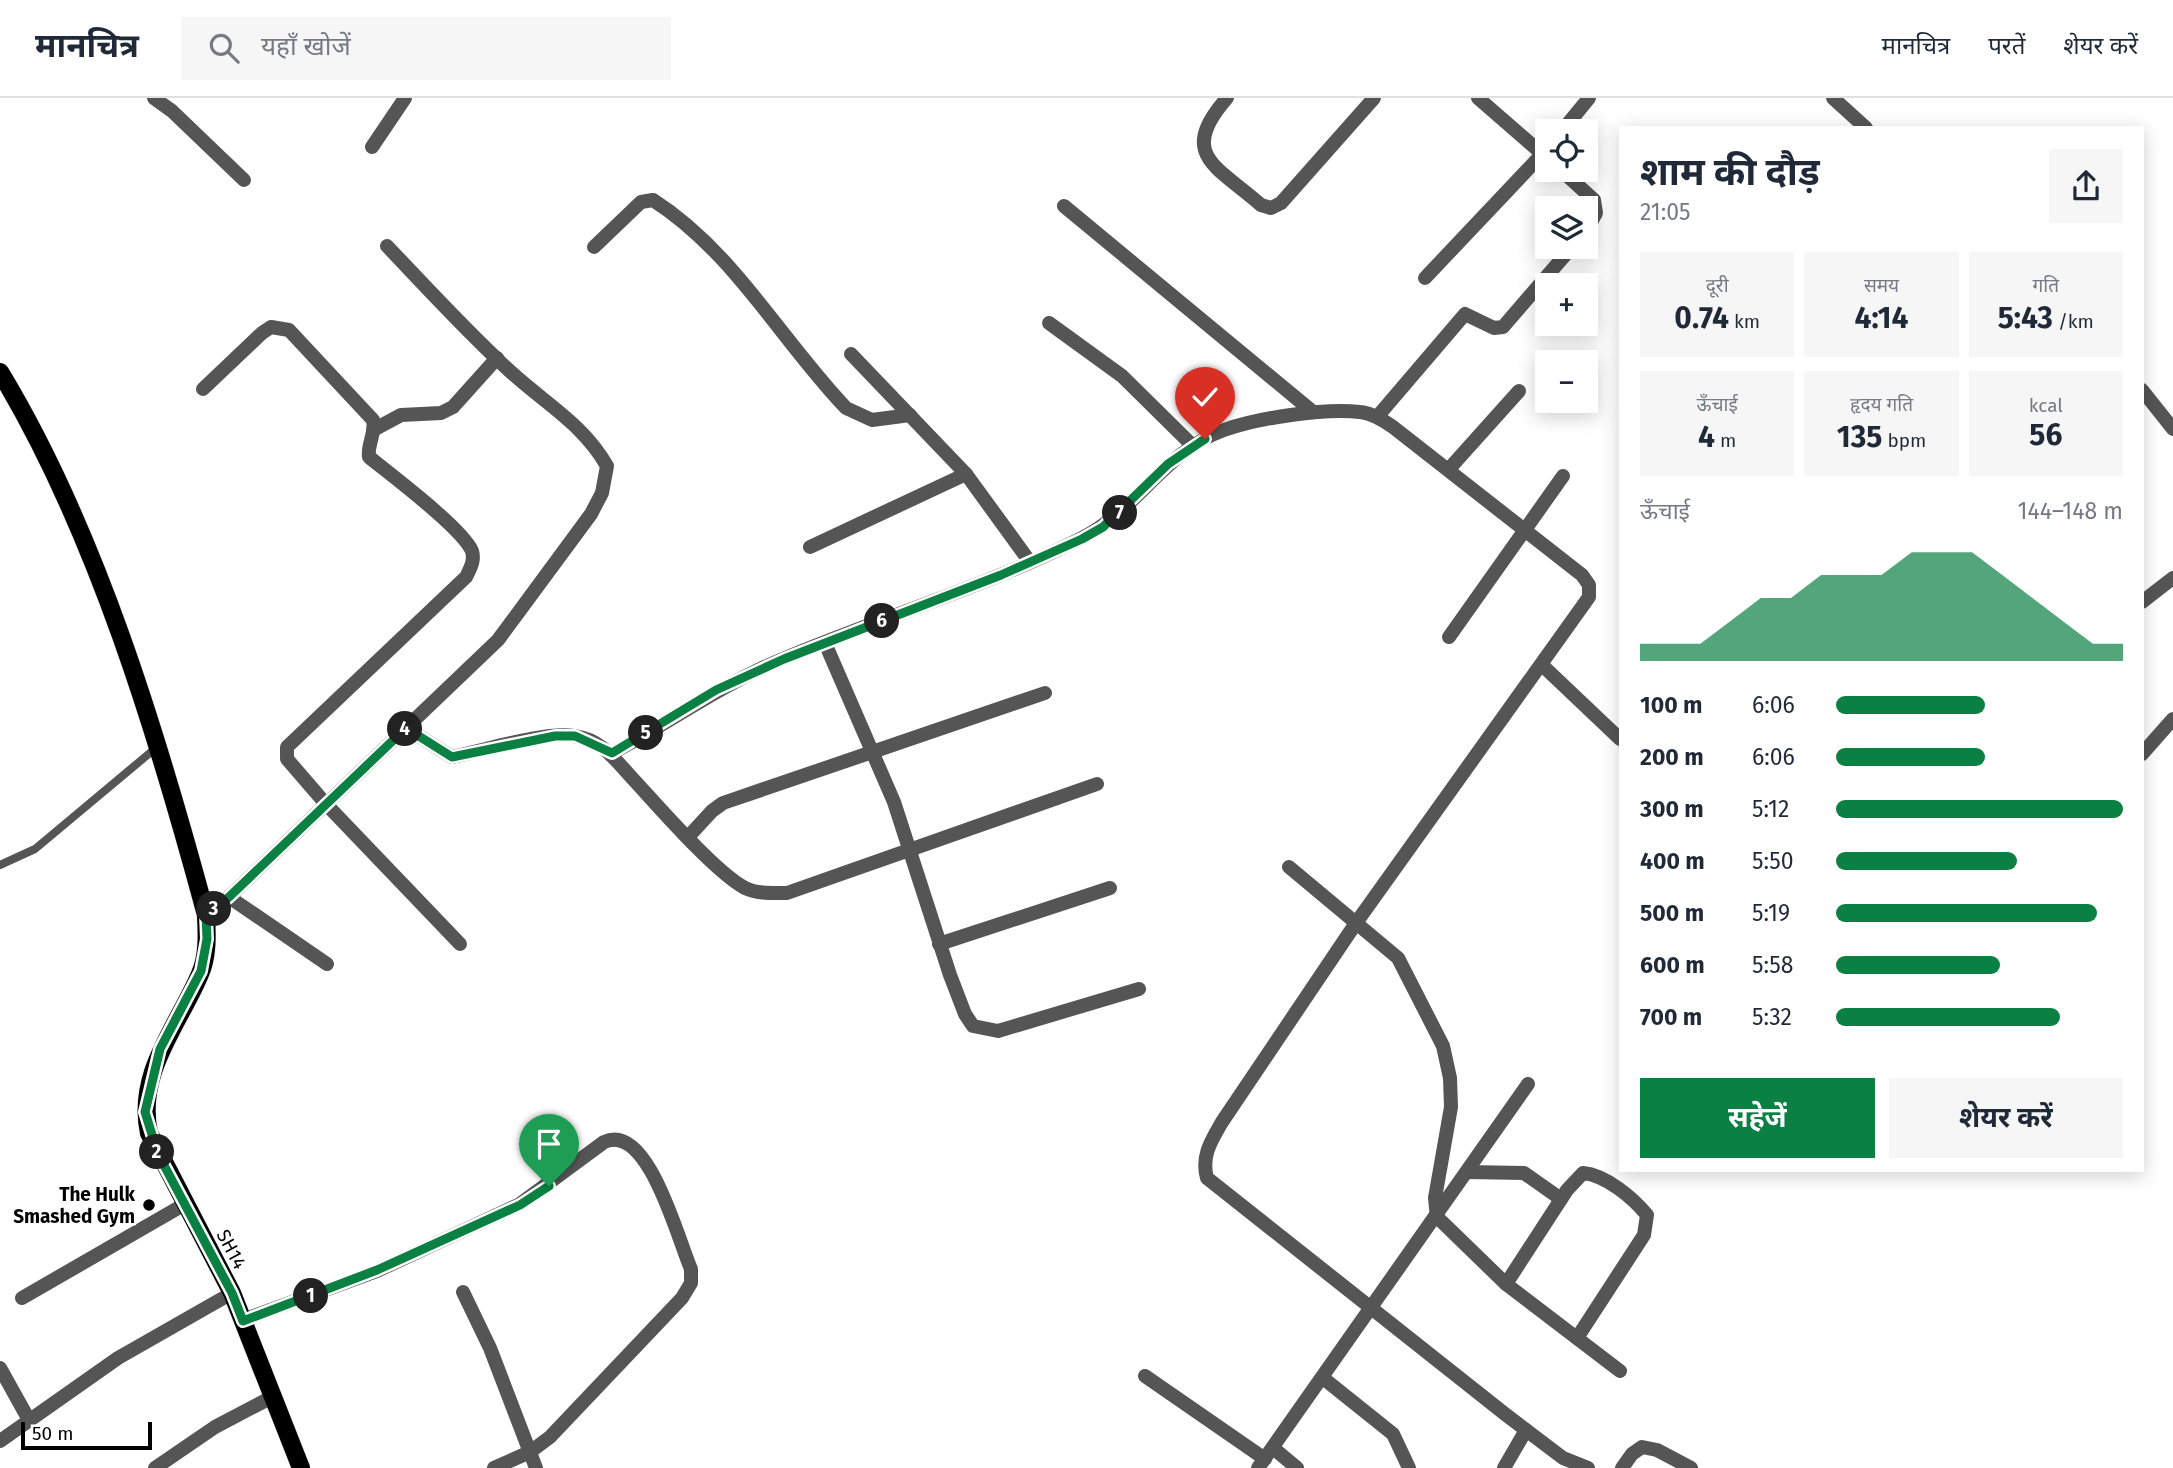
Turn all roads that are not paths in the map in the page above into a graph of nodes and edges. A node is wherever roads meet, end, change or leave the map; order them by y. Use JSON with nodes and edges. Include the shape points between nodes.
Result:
{"nodes":[{"id":1,"x":154,"y":98,"type":"edge"},
{"id":2,"x":405,"y":98,"type":"edge"},
{"id":3,"x":1227,"y":98,"type":"edge"},
{"id":4,"x":1374,"y":98,"type":"edge"},
{"id":5,"x":1478,"y":98,"type":"edge"},
{"id":6,"x":1589,"y":98,"type":"edge"},
{"id":7,"x":1833,"y":98,"type":"edge"},
{"id":8,"x":1572,"y":119,"type":"edge"},
{"id":9,"x":1864,"y":126,"type":"edge"},
{"id":10,"x":1535,"y":145,"type":"edge"},
{"id":11,"x":372,"y":147,"type":"dead end"},
{"id":12,"x":1535,"y":165,"type":"edge"},
{"id":13,"x":244,"y":180,"type":"dead end"},
{"id":14,"x":1574,"y":182,"type":"edge"},
{"id":15,"x":1590,"y":196,"type":"edge"},
{"id":16,"x":1064,"y":206,"type":"dead end"},
{"id":17,"x":387,"y":246,"type":"dead end"},
{"id":18,"x":594,"y":247,"type":"dead end"},
{"id":19,"x":1562,"y":259,"type":"edge"},
{"id":20,"x":1425,"y":278,"type":"dead end"},
{"id":21,"x":1049,"y":323,"type":"dead end"},
{"id":22,"x":851,"y":354,"type":"dead end"},
{"id":23,"x":497,"y":358,"type":"junction"},
{"id":24,"x":0,"y":372,"type":"edge"},
{"id":25,"x":203,"y":388,"type":"dead end"},
{"id":26,"x":1519,"y":391,"type":"dead end"},
{"id":27,"x":2144,"y":393,"type":"edge"},
{"id":28,"x":1313,"y":412,"type":"junction"},
{"id":29,"x":910,"y":415,"type":"junction"},
{"id":30,"x":1377,"y":417,"type":"junction"},
{"id":31,"x":375,"y":429,"type":"junction"},
{"id":32,"x":2173,"y":429,"type":"edge"},
{"id":33,"x":1193,"y":446,"type":"junction"},
{"id":34,"x":1449,"y":469,"type":"junction"},
{"id":35,"x":966,"y":474,"type":"junction"},
{"id":36,"x":1563,"y":476,"type":"dead end"},
{"id":37,"x":1524,"y":530,"type":"junction"},
{"id":38,"x":810,"y":547,"type":"dead end"},
{"id":39,"x":1030,"y":562,"type":"junction"},
{"id":40,"x":2173,"y":578,"type":"edge"},
{"id":41,"x":2145,"y":594,"type":"edge"},
{"id":42,"x":1449,"y":637,"type":"dead end"},
{"id":43,"x":825,"y":643,"type":"junction"},
{"id":44,"x":1542,"y":666,"type":"junction"},
{"id":45,"x":1045,"y":693,"type":"dead end"},
{"id":46,"x":2173,"y":719,"type":"edge"},
{"id":47,"x":406,"y":728,"type":"junction"},
{"id":48,"x":1619,"y":737,"type":"edge"},
{"id":49,"x":157,"y":747,"type":"junction"},
{"id":50,"x":872,"y":752,"type":"junction"},
{"id":51,"x":2144,"y":752,"type":"edge"},
{"id":52,"x":612,"y":753,"type":"junction"},
{"id":53,"x":1097,"y":784,"type":"dead end"},
{"id":54,"x":326,"y":803,"type":"junction"},
{"id":55,"x":689,"y":836,"type":"junction"},
{"id":56,"x":909,"y":849,"type":"junction"},
{"id":57,"x":0,"y":865,"type":"edge"},
{"id":58,"x":1289,"y":867,"type":"dead end"},
{"id":59,"x":1110,"y":888,"type":"dead end"},
{"id":60,"x":229,"y":897,"type":"junction"},
{"id":61,"x":206,"y":915,"type":"junction"},
{"id":62,"x":1356,"y":923,"type":"junction"},
{"id":63,"x":460,"y":944,"type":"dead end"},
{"id":64,"x":939,"y":944,"type":"junction"},
{"id":65,"x":327,"y":964,"type":"dead end"},
{"id":66,"x":1139,"y":989,"type":"dead end"},
{"id":67,"x":1528,"y":1084,"type":"dead end"},
{"id":68,"x":1467,"y":1172,"type":"junction"},
{"id":69,"x":1561,"y":1199,"type":"junction"},
{"id":70,"x":185,"y":1204,"type":"junction"},
{"id":71,"x":1437,"y":1217,"type":"junction"},
{"id":72,"x":1506,"y":1283,"type":"junction"},
{"id":73,"x":463,"y":1292,"type":"dead end"},
{"id":74,"x":232,"y":1293,"type":"junction"},
{"id":75,"x":22,"y":1298,"type":"dead end"},
{"id":76,"x":1371,"y":1308,"type":"junction"},
{"id":77,"x":243,"y":1321,"type":"junction"},
{"id":78,"x":1577,"y":1338,"type":"junction"},
{"id":79,"x":0,"y":1368,"type":"edge"},
{"id":80,"x":1620,"y":1371,"type":"dead end"},
{"id":81,"x":1145,"y":1376,"type":"dead end"},
{"id":82,"x":1322,"y":1377,"type":"junction"},
{"id":83,"x":274,"y":1396,"type":"junction"},
{"id":84,"x":29,"y":1420,"type":"junction"},
{"id":85,"x":1526,"y":1430,"type":"junction"},
{"id":86,"x":0,"y":1441,"type":"edge"},
{"id":87,"x":530,"y":1452,"type":"junction"},
{"id":88,"x":1265,"y":1458,"type":"edge"},
{"id":89,"x":155,"y":1468,"type":"edge"},
{"id":90,"x":302,"y":1468,"type":"edge"},
{"id":91,"x":494,"y":1468,"type":"edge"},
{"id":92,"x":536,"y":1468,"type":"edge"},
{"id":93,"x":1297,"y":1468,"type":"edge"},
{"id":94,"x":1409,"y":1468,"type":"edge"},
{"id":95,"x":1504,"y":1468,"type":"edge"},
{"id":96,"x":1588,"y":1468,"type":"edge"},
{"id":97,"x":1622,"y":1468,"type":"edge"},
{"id":98,"x":1692,"y":1468,"type":"edge"}],
"edges":[{"from":1,"to":13,"type":"street"},
{"from":2,"to":11,"type":"street"},
{"from":3,"to":4,"type":"street","via":[[1207,124],[1201,139],[1204,153],[1261,205],[1271,208],[1282,203]]},
{"from":5,"to":10,"type":"street"},
{"from":6,"to":8,"type":"street"},
{"from":7,"to":9,"type":"street"},
{"from":12,"to":20,"type":"street"},
{"from":14,"to":15,"type":"street"},
{"from":16,"to":28,"type":"street"},
{"from":17,"to":23,"type":"street"},
{"from":18,"to":29,"type":"street","via":[[641,202],[653,200],[688,225],[720,257],[846,408],[872,420]]},
{"from":19,"to":30,"type":"street","via":[[1503,327],[1494,328],[1465,314]]},
{"from":21,"to":33,"type":"street","via":[[1122,376]]},
{"from":22,"to":29,"type":"street"},
{"from":23,"to":31,"type":"street","via":[[453,407],[440,413],[401,415]]},
{"from":23,"to":47,"type":"street","via":[[595,445],[607,466],[602,493],[498,640]]},
{"from":24,"to":49,"type":"main road","number":"SH14","via":[[73,516]]},
{"from":25,"to":31,"type":"street","via":[[262,333],[271,327],[289,330],[373,420]]},
{"from":26,"to":34,"type":"street"},
{"from":27,"to":32,"type":"street"},
{"from":28,"to":30,"type":"street","via":[[1360,412]]},
{"from":28,"to":33,"type":"street","via":[[1226,429]]},
{"from":29,"to":35,"type":"street"},
{"from":30,"to":34,"type":"street"},
{"from":31,"to":54,"type":"street","via":[[369,457],[459,534],[472,552],[472,565],[466,577],[287,747],[288,759]]},
{"from":33,"to":39,"type":"street","via":[[1103,527]]},
{"from":34,"to":37,"type":"street"},
{"from":35,"to":38,"type":"street"},
{"from":35,"to":39,"type":"street"},
{"from":36,"to":37,"type":"street"},
{"from":37,"to":42,"type":"street"},
{"from":37,"to":44,"type":"street","via":[[1589,585],[1586,604]]},
{"from":39,"to":43,"type":"street"},
{"from":40,"to":41,"type":"street"},
{"from":43,"to":50,"type":"street"},
{"from":43,"to":52,"type":"street","via":[[716,690]]},
{"from":44,"to":48,"type":"street"},
{"from":44,"to":62,"type":"street"},
{"from":45,"to":50,"type":"street"},
{"from":46,"to":51,"type":"street"},
{"from":47,"to":52,"type":"street","via":[[452,757],[555,736],[575,736]]},
{"from":47,"to":54,"type":"street"},
{"from":49,"to":57,"type":"lane","via":[[35,849]]},
{"from":49,"to":61,"type":"main road","number":"SH14"},
{"from":50,"to":55,"type":"street","via":[[723,803]]},
{"from":50,"to":56,"type":"street"},
{"from":52,"to":55,"type":"street"},
{"from":53,"to":56,"type":"street"},
{"from":54,"to":60,"type":"street"},
{"from":54,"to":63,"type":"street"},
{"from":55,"to":56,"type":"street","via":[[745,888],[765,893],[787,893]]},
{"from":56,"to":64,"type":"street"},
{"from":58,"to":62,"type":"street"},
{"from":59,"to":64,"type":"street"},
{"from":60,"to":61,"type":"street"},
{"from":60,"to":65,"type":"street"},
{"from":61,"to":70,"type":"main road","name":"SH14","number":"SH14","via":[[201,971],[160,1049],[145,1112],[158,1154]]},
{"from":62,"to":71,"type":"street","via":[[1398,958],[1443,1046],[1451,1107],[1435,1198]]},
{"from":62,"to":76,"type":"street","via":[[1222,1122],[1206,1154],[1205,1167],[1207,1178]]},
{"from":64,"to":66,"type":"street","via":[[965,1014],[973,1026],[987,1031]]},
{"from":67,"to":68,"type":"street"},
{"from":68,"to":69,"type":"street","via":[[1524,1173]]},
{"from":68,"to":71,"type":"street"},
{"from":69,"to":72,"type":"street"},
{"from":69,"to":78,"type":"street","via":[[1573,1181],[1583,1173],[1592,1174],[1647,1215],[1639,1246]]},
{"from":70,"to":74,"type":"main road","name":"SH14","number":"SH14"},
{"from":70,"to":75,"type":"street"},
{"from":71,"to":72,"type":"street"},
{"from":71,"to":76,"type":"street"},
{"from":72,"to":78,"type":"street"},
{"from":73,"to":87,"type":"street"},
{"from":74,"to":77,"type":"main road","name":"SH14","number":"SH14"},
{"from":74,"to":84,"type":"street","via":[[128,1352]]},
{"from":76,"to":82,"type":"street"},
{"from":76,"to":85,"type":"street"},
{"from":77,"to":83,"type":"main road","name":"SH14","number":"SH14"},
{"from":77,"to":87,"type":"street","via":[[377,1270],[520,1205],[604,1142],[626,1140],[654,1174],[691,1269],[691,1283],[607,1378]]},
{"from":78,"to":80,"type":"street"},
{"from":79,"to":84,"type":"street"},
{"from":81,"to":88,"type":"street"},
{"from":82,"to":88,"type":"street"},
{"from":82,"to":94,"type":"street","via":[[1392,1434]]},
{"from":83,"to":89,"type":"street","via":[[215,1427]]},
{"from":83,"to":90,"type":"main road","name":"SH14","number":"SH14"},
{"from":84,"to":86,"type":"street"},
{"from":85,"to":95,"type":"street"},
{"from":85,"to":96,"type":"street","via":[[1563,1458]]},
{"from":87,"to":91,"type":"street"},
{"from":87,"to":92,"type":"street"},
{"from":88,"to":93,"type":"street"},
{"from":97,"to":98,"type":"street","via":[[1642,1447]]}]}
